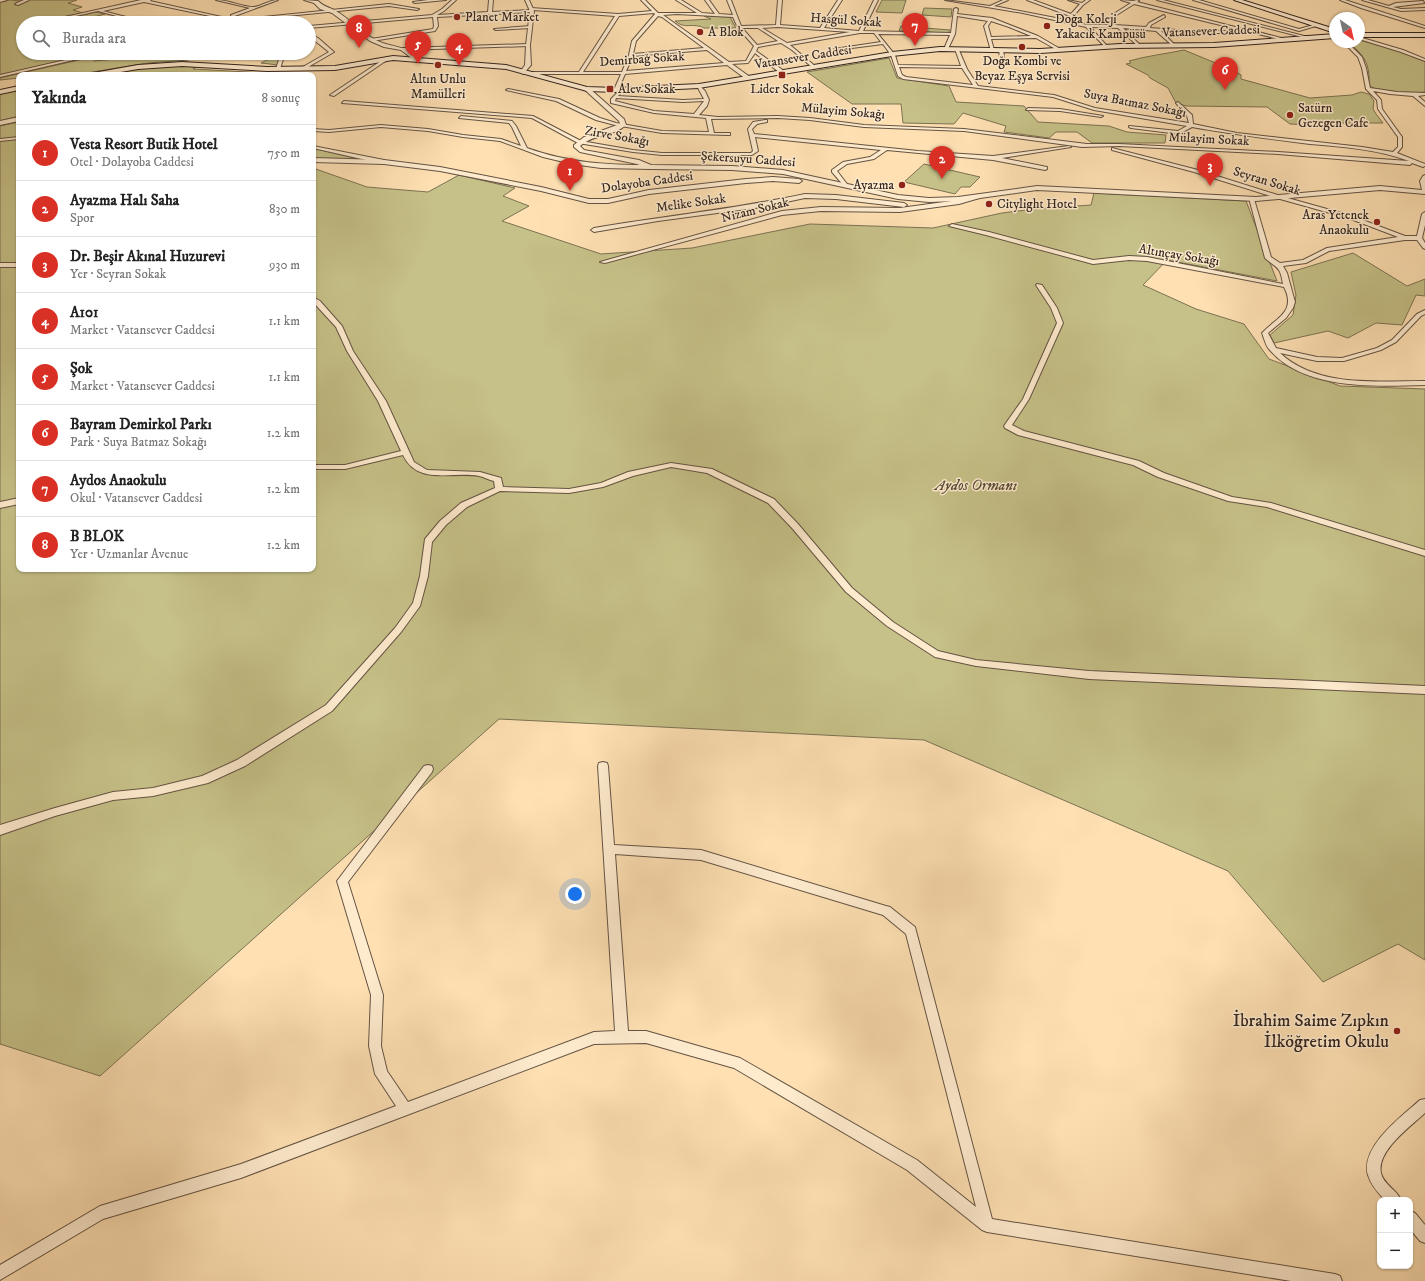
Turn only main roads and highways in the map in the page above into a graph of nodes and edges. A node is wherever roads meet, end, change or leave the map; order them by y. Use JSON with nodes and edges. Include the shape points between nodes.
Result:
{"nodes":[{"id":1,"x":1237,"y":0,"type":"edge"},
{"id":2,"x":1329,"y":29,"type":"edge"},
{"id":3,"x":1365,"y":35,"type":"edge"},
{"id":4,"x":1425,"y":35,"type":"edge"},
{"id":5,"x":1329,"y":36,"type":"edge"},
{"id":6,"x":278,"y":68,"type":"junction"},
{"id":7,"x":101,"y":72,"type":"edge"},
{"id":8,"x":111,"y":72,"type":"edge"},
{"id":9,"x":16,"y":88,"type":"edge"},
{"id":10,"x":0,"y":91,"type":"edge"}],
"edges":[{"from":1,"to":2,"type":"main road"},
{"from":3,"to":4,"type":"main road"},
{"from":5,"to":6,"type":"main road","name":"Vatansever Caddesi","via":[[1214,45],[1060,50],[946,49],[892,54],[699,86],[617,92],[587,89],[494,66],[416,59],[388,58],[341,68]]},
{"from":6,"to":7,"type":"main road","name":"Vatansever Caddesi","via":[[177,62]]},
{"from":6,"to":8,"type":"main road","name":"Vatansever Caddesi","via":[[182,64]]},
{"from":9,"to":10,"type":"main road"}]}
